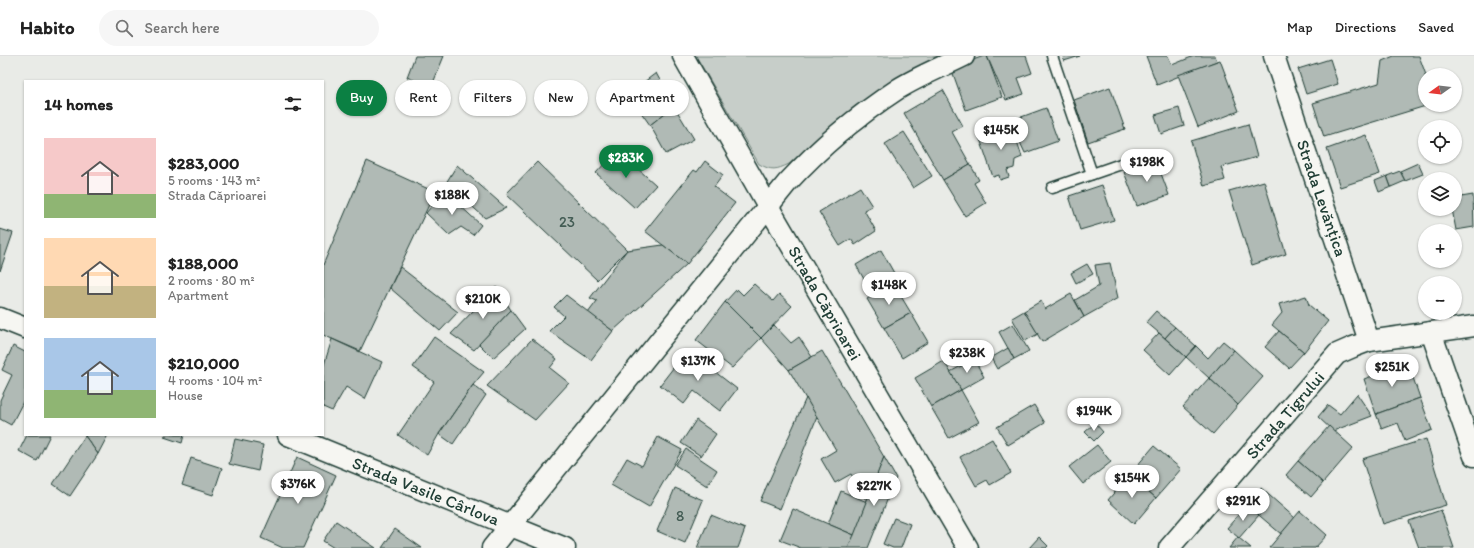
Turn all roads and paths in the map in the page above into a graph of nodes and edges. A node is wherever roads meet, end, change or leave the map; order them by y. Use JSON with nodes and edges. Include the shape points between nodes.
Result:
{"nodes":[{"id":1,"x":683,"y":56,"type":"edge"},
{"id":2,"x":964,"y":56,"type":"edge"},
{"id":3,"x":1052,"y":56,"type":"edge"},
{"id":4,"x":1274,"y":56,"type":"edge"},
{"id":5,"x":1120,"y":164,"type":"dead end"},
{"id":6,"x":1092,"y":174,"type":"junction"},
{"id":7,"x":1052,"y":188,"type":"dead end"},
{"id":8,"x":768,"y":206,"type":"junction"},
{"id":9,"x":0,"y":318,"type":"edge"},
{"id":10,"x":1474,"y":326,"type":"edge"},
{"id":11,"x":24,"y":328,"type":"edge"},
{"id":12,"x":1430,"y":332,"type":"junction"},
{"id":13,"x":1370,"y":341,"type":"junction"},
{"id":14,"x":290,"y":436,"type":"edge"},
{"id":15,"x":1474,"y":456,"type":"edge"},
{"id":16,"x":511,"y":526,"type":"junction"},
{"id":17,"x":492,"y":548,"type":"edge"},
{"id":18,"x":565,"y":548,"type":"edge"},
{"id":19,"x":968,"y":548,"type":"edge"},
{"id":20,"x":1169,"y":548,"type":"edge"}],
"edges":[{"from":1,"to":8,"type":"street","name":"Strada Căprioarei"},
{"from":2,"to":8,"type":"street","via":[[900,88],[847,125],[806,163]]},
{"from":3,"to":6,"type":"lane"},
{"from":4,"to":13,"type":"street","name":"Strada Levănțica"},
{"from":5,"to":6,"type":"lane"},
{"from":6,"to":7,"type":"lane"},
{"from":8,"to":16,"type":"street"},
{"from":8,"to":19,"type":"street","name":"Strada Căprioarei"},
{"from":9,"to":11,"type":"street"},
{"from":10,"to":12,"type":"street","name":"Strada Tigrului"},
{"from":12,"to":13,"type":"street","name":"Strada Tigrului"},
{"from":12,"to":15,"type":"street"},
{"from":13,"to":20,"type":"street","name":"Strada Tigrului","via":[[1337,354]]},
{"from":14,"to":16,"type":"street","name":"Strada Vasile Cârlova"},
{"from":16,"to":17,"type":"street"},
{"from":16,"to":18,"type":"street","name":"Strada Vasile Cârlova"}]}
